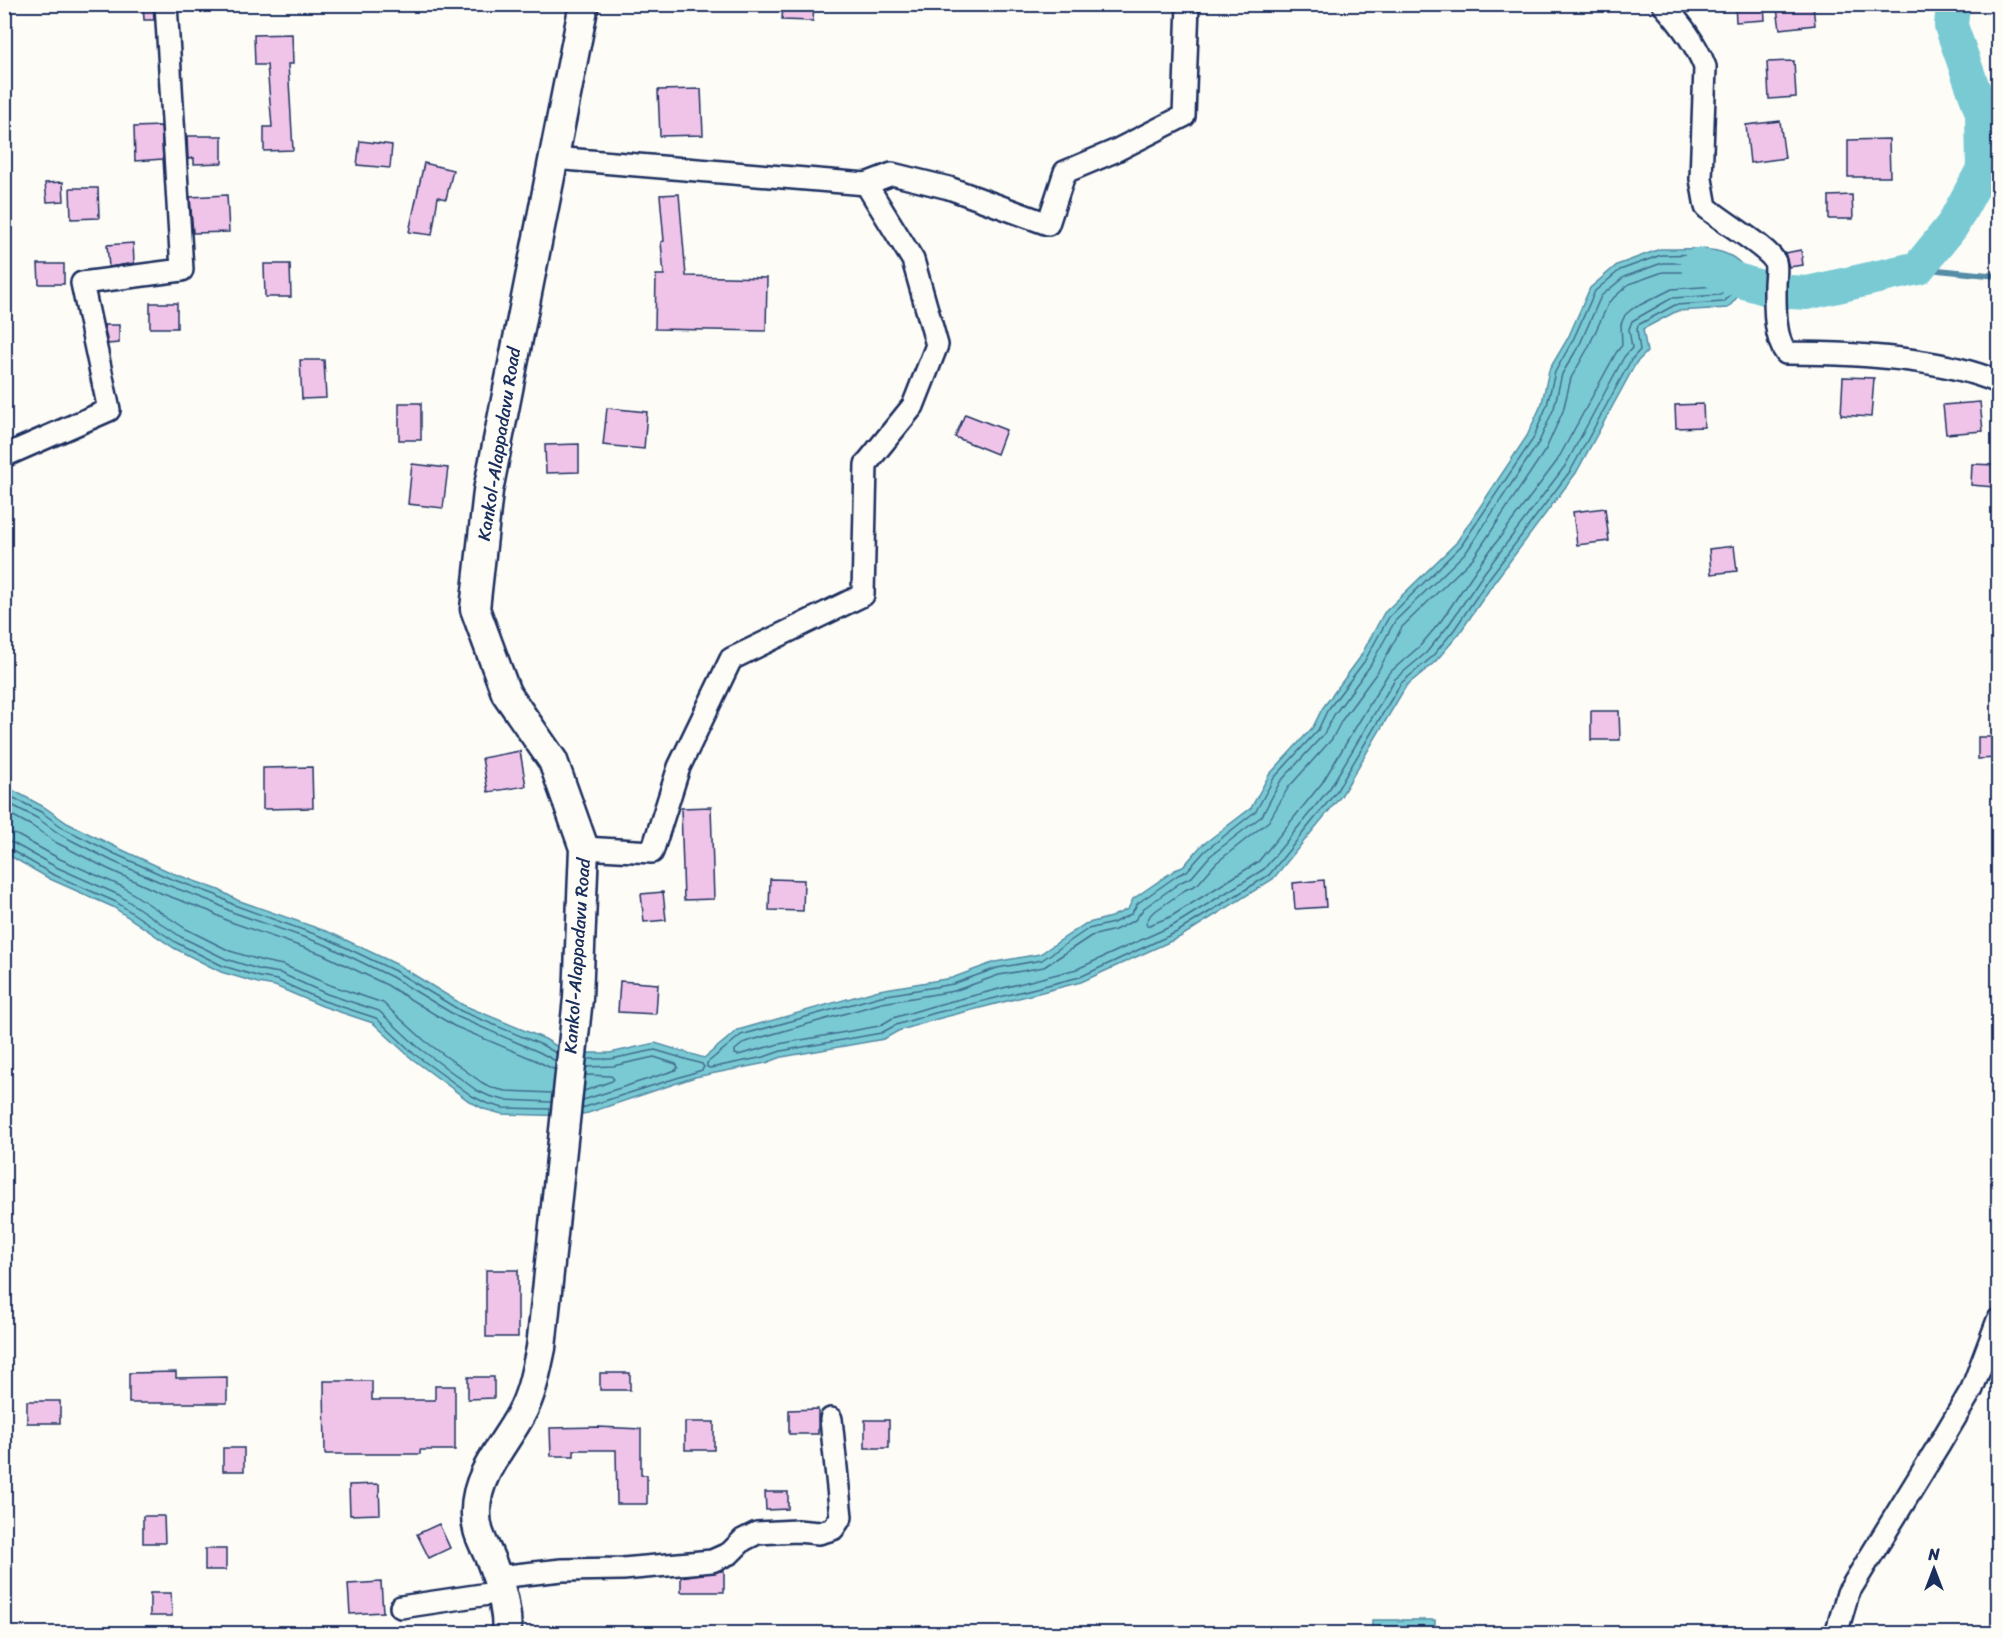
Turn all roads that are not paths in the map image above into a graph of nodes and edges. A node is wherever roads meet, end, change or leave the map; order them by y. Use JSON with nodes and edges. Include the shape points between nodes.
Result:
{"nodes":[{"id":1,"x":166,"y":4,"type":"edge"},
{"id":2,"x":584,"y":4,"type":"edge"},
{"id":3,"x":1188,"y":4,"type":"edge"},
{"id":4,"x":1663,"y":4,"type":"edge"},
{"id":5,"x":553,"y":158,"type":"junction"},
{"id":6,"x":866,"y":184,"type":"junction"},
{"id":7,"x":1998,"y":382,"type":"edge"},
{"id":8,"x":4,"y":456,"type":"edge"},
{"id":9,"x":584,"y":848,"type":"junction"},
{"id":10,"x":1998,"y":1320,"type":"edge"},
{"id":11,"x":831,"y":1419,"type":"dead end"},
{"id":12,"x":500,"y":1585,"type":"junction"},
{"id":13,"x":401,"y":1606,"type":"dead end"},
{"id":14,"x":507,"y":1634,"type":"edge"},
{"id":15,"x":1836,"y":1634,"type":"edge"}],
"edges":[{"from":1,"to":8,"type":"street","via":[[182,270],[82,283],[109,410]]},
{"from":2,"to":5,"type":"main road","name":"Kankol-Alappadavu Road"},
{"from":3,"to":6,"type":"street","via":[[1184,116],[1065,172],[1048,224],[949,188],[892,174]]},
{"from":4,"to":7,"type":"street","via":[[1699,50],[1705,67],[1701,179],[1706,207],[1765,248],[1776,262],[1779,344],[1786,353],[1873,356],[1963,369]]},
{"from":5,"to":6,"type":"street"},
{"from":5,"to":9,"type":"main road","name":"Kankol-Alappadavu Road","via":[[488,492],[476,609],[506,693],[553,761]]},
{"from":6,"to":9,"type":"street","via":[[913,260],[937,345],[913,406],[866,464],[863,595],[732,659],[679,767],[652,852]]},
{"from":9,"to":12,"type":"main road","name":"Kankol-Alappadavu Road","via":[[578,998],[541,1348],[533,1386],[481,1484],[476,1508],[477,1533]]},
{"from":10,"to":15,"type":"street","via":[[1972,1389],[1848,1593]]},
{"from":11,"to":12,"type":"street","via":[[841,1517],[833,1529],[819,1533],[757,1533],[712,1561],[562,1570]]},
{"from":12,"to":13,"type":"street"},
{"from":12,"to":14,"type":"main road","name":"Kankol-Alappadavu Road"}]}
